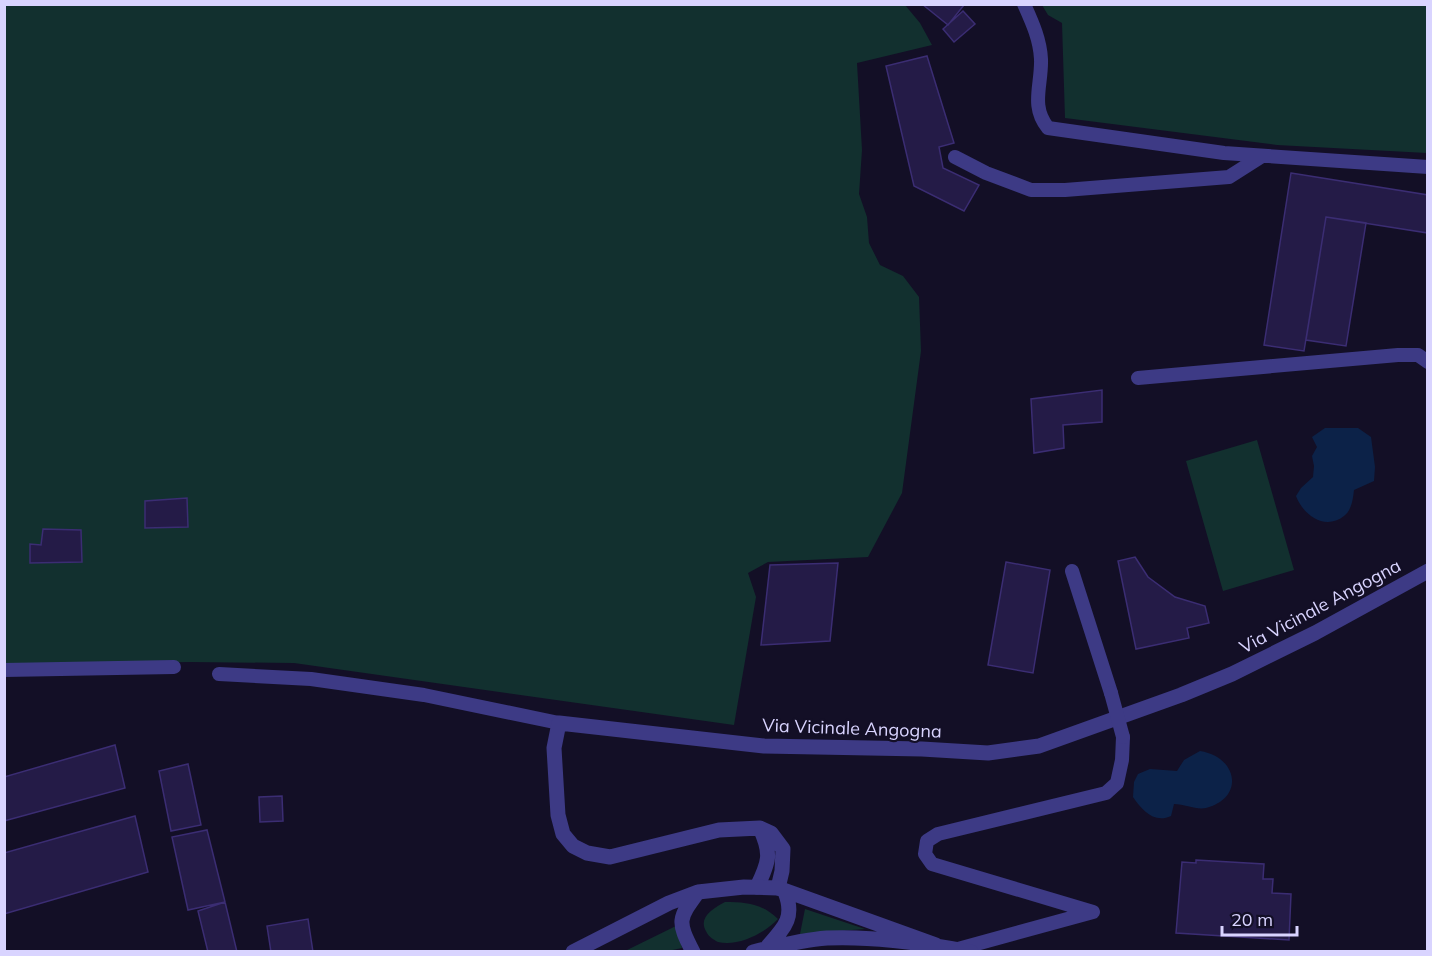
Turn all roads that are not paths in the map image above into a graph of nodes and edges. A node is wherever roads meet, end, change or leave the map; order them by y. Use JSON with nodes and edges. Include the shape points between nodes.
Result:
{"nodes":[{"id":1,"x":1024,"y":4,"type":"edge"},
{"id":2,"x":1262,"y":156,"type":"junction"},
{"id":3,"x":956,"y":157,"type":"dead end"},
{"id":4,"x":1428,"y":167,"type":"edge"},
{"id":5,"x":1428,"y":362,"type":"edge"},
{"id":6,"x":1138,"y":378,"type":"dead end"},
{"id":7,"x":1072,"y":571,"type":"dead end"},
{"id":8,"x":1428,"y":571,"type":"edge"},
{"id":9,"x":174,"y":667,"type":"dead end"},
{"id":10,"x":4,"y":670,"type":"edge"},
{"id":11,"x":219,"y":674,"type":"dead end"},
{"id":12,"x":559,"y":723,"type":"junction"},
{"id":13,"x":760,"y":828,"type":"junction"},
{"id":14,"x":757,"y":887,"type":"junction"},
{"id":15,"x":781,"y":890,"type":"junction"},
{"id":16,"x":698,"y":892,"type":"junction"},
{"id":17,"x":936,"y":945,"type":"junction"},
{"id":18,"x":768,"y":946,"type":"junction"},
{"id":19,"x":964,"y":950,"type":"edge"},
{"id":20,"x":573,"y":951,"type":"edge"},
{"id":21,"x":693,"y":951,"type":"edge"},
{"id":22,"x":753,"y":951,"type":"edge"}],
"edges":[{"from":1,"to":2,"type":"lane","via":[[1038,42],[1041,58],[1037,103],[1040,118],[1048,128]]},
{"from":2,"to":3,"type":"lane","via":[[1229,177],[1065,190],[1031,190]]},
{"from":2,"to":4,"type":"lane"},
{"from":5,"to":6,"type":"lane","via":[[1418,355],[1398,355]]},
{"from":7,"to":19,"type":"lane","bridge":true,"via":[[1123,737],[1117,783],[1106,793],[938,834],[927,841],[925,854],[932,864],[1093,912]]},
{"from":8,"to":12,"type":"street","name":"Via Vicinale Angogna","via":[[1232,674],[1039,746],[988,753],[764,746]]},
{"from":9,"to":10,"type":"lane"},
{"from":11,"to":12,"type":"lane","via":[[311,679],[424,695]]},
{"from":12,"to":13,"type":"street","via":[[554,748],[558,815],[563,834],[573,846],[610,857],[719,830]]},
{"from":13,"to":14,"type":"street","via":[[769,849],[768,864]]},
{"from":13,"to":15,"type":"street","via":[[771,833],[783,849]]},
{"from":14,"to":15,"type":"street"},
{"from":14,"to":16,"type":"street"},
{"from":15,"to":17,"type":"street"},
{"from":15,"to":18,"type":"street","via":[[790,904],[789,918]]},
{"from":16,"to":20,"type":"street"},
{"from":16,"to":21,"type":"street","via":[[682,914],[682,928]]},
{"from":17,"to":18,"type":"street","via":[[825,938]]},
{"from":17,"to":19,"type":"street"},
{"from":18,"to":22,"type":"street"}]}
